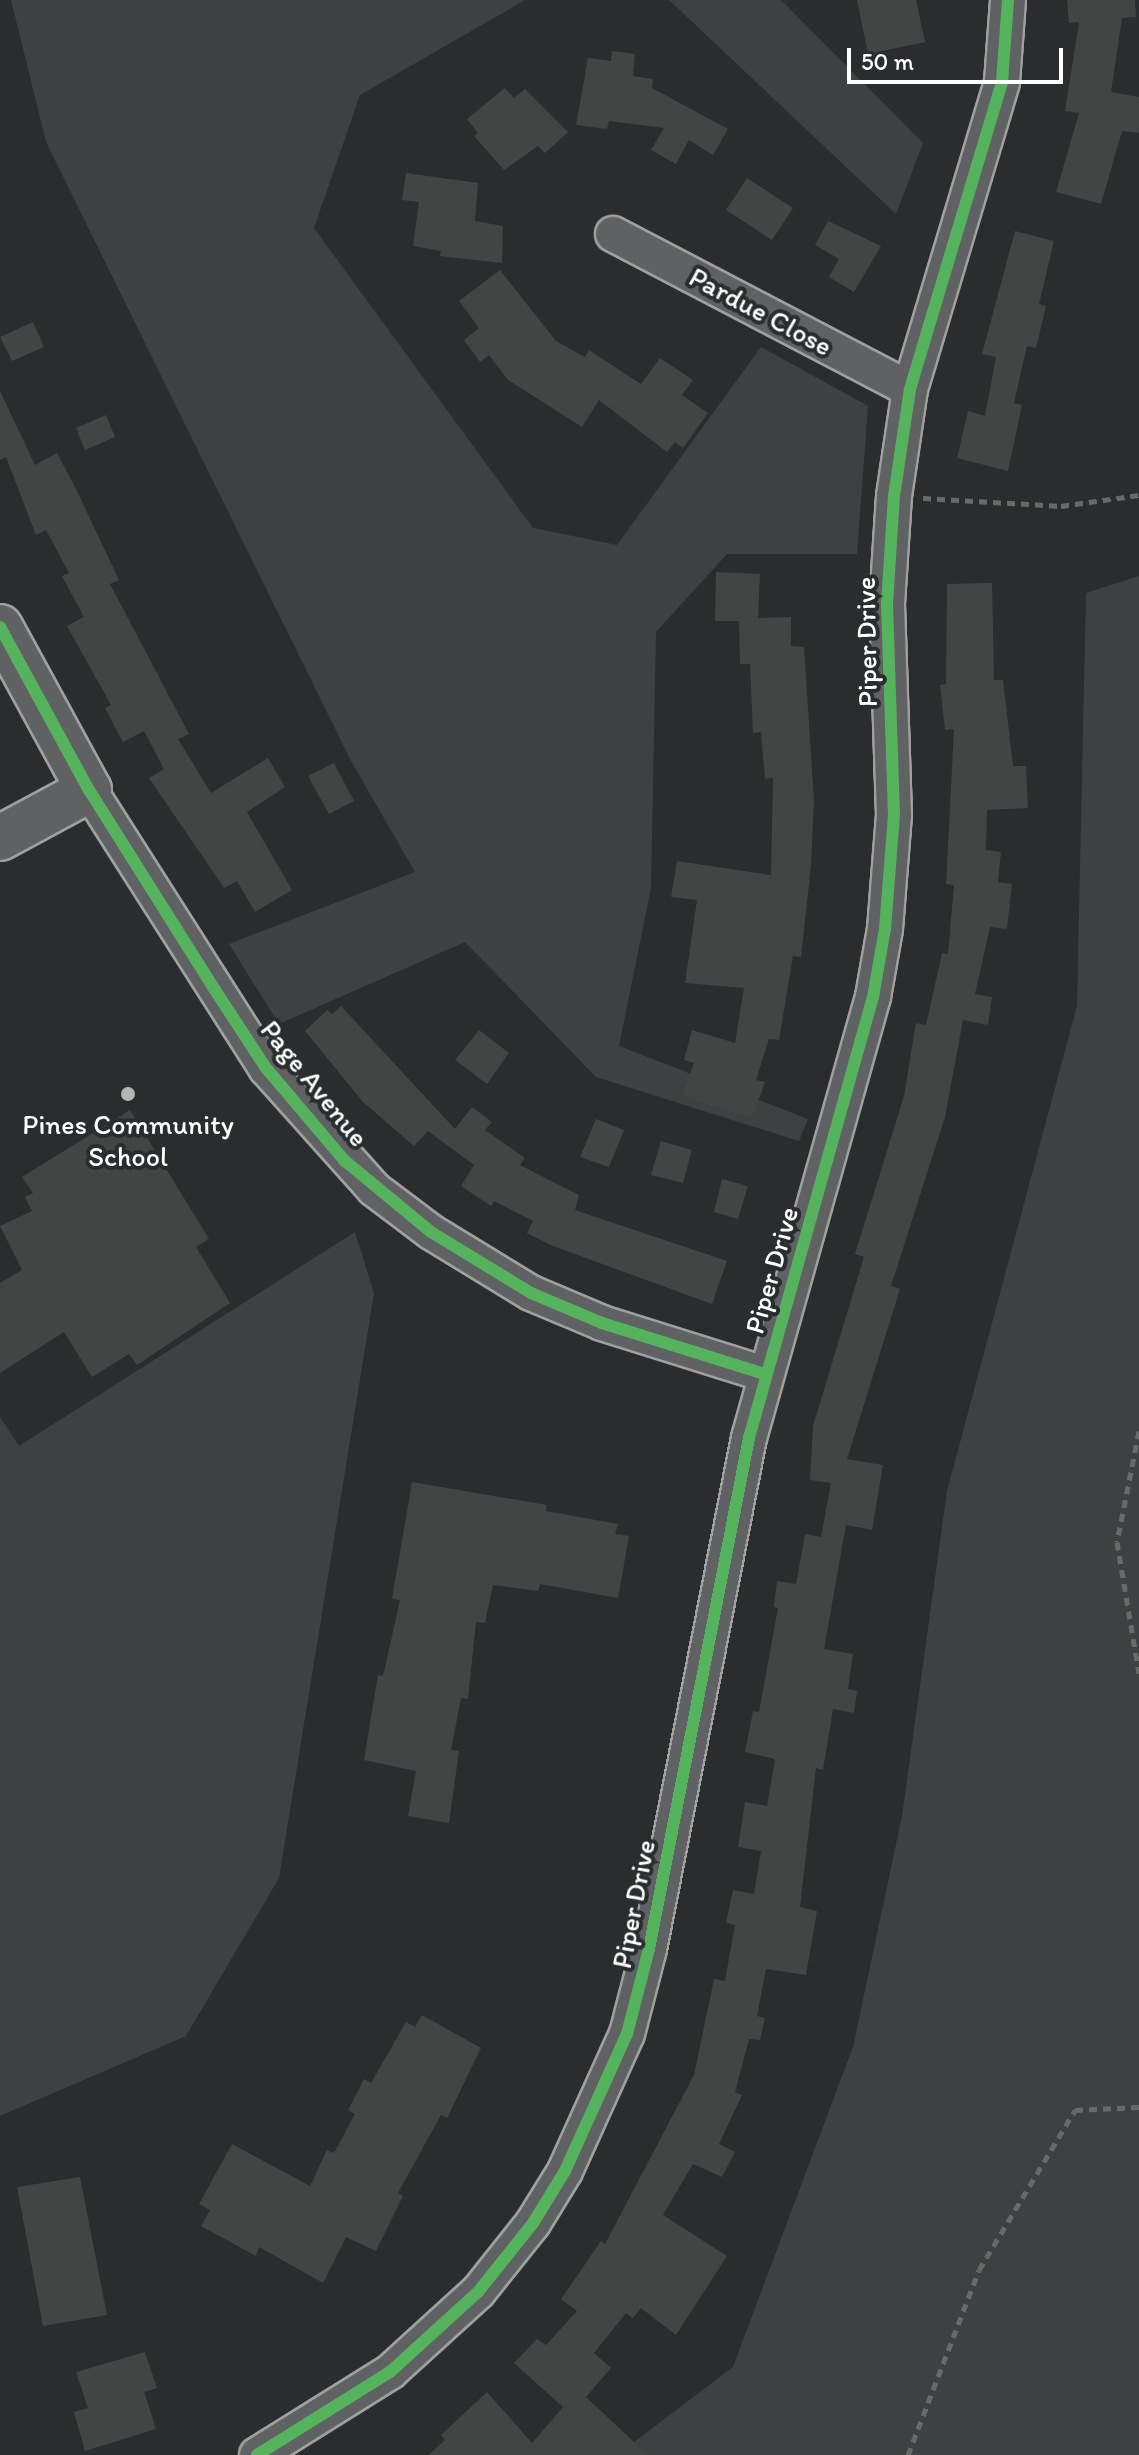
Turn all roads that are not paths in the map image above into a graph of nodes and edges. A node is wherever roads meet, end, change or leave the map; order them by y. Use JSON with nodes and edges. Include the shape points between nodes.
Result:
{"nodes":[{"id":1,"x":1008,"y":0,"type":"edge"},
{"id":2,"x":613,"y":234,"type":"dead end"},
{"id":3,"x":910,"y":389,"type":"junction"},
{"id":4,"x":0,"y":627,"type":"edge"},
{"id":5,"x":89,"y":790,"type":"junction"},
{"id":6,"x":0,"y":838,"type":"edge"},
{"id":7,"x":765,"y":1374,"type":"junction"},
{"id":8,"x":297,"y":2446,"type":"edge"},
{"id":9,"x":257,"y":2455,"type":"edge"}],
"edges":[{"from":1,"to":3,"type":"street","name":"Piper Drive","via":[[996,105]]},
{"from":2,"to":3,"type":"street","name":"Pardue Close"},
{"from":3,"to":7,"type":"street","name":"Piper Drive","via":[[894,496],[887,604],[894,815],[885,929],[852,1087]]},
{"from":4,"to":5,"type":"street","name":"Page Avenue"},
{"from":5,"to":6,"type":"street"},
{"from":5,"to":7,"type":"street","name":"Page Avenue","via":[[266,1068],[374,1189],[443,1241],[531,1293],[602,1323]]},
{"from":7,"to":8,"type":"street","name":"Piper Drive","via":[[649,1949],[614,2072],[550,2195],[478,2292]]},
{"from":8,"to":9,"type":"street","name":"Piper Drive"}]}
